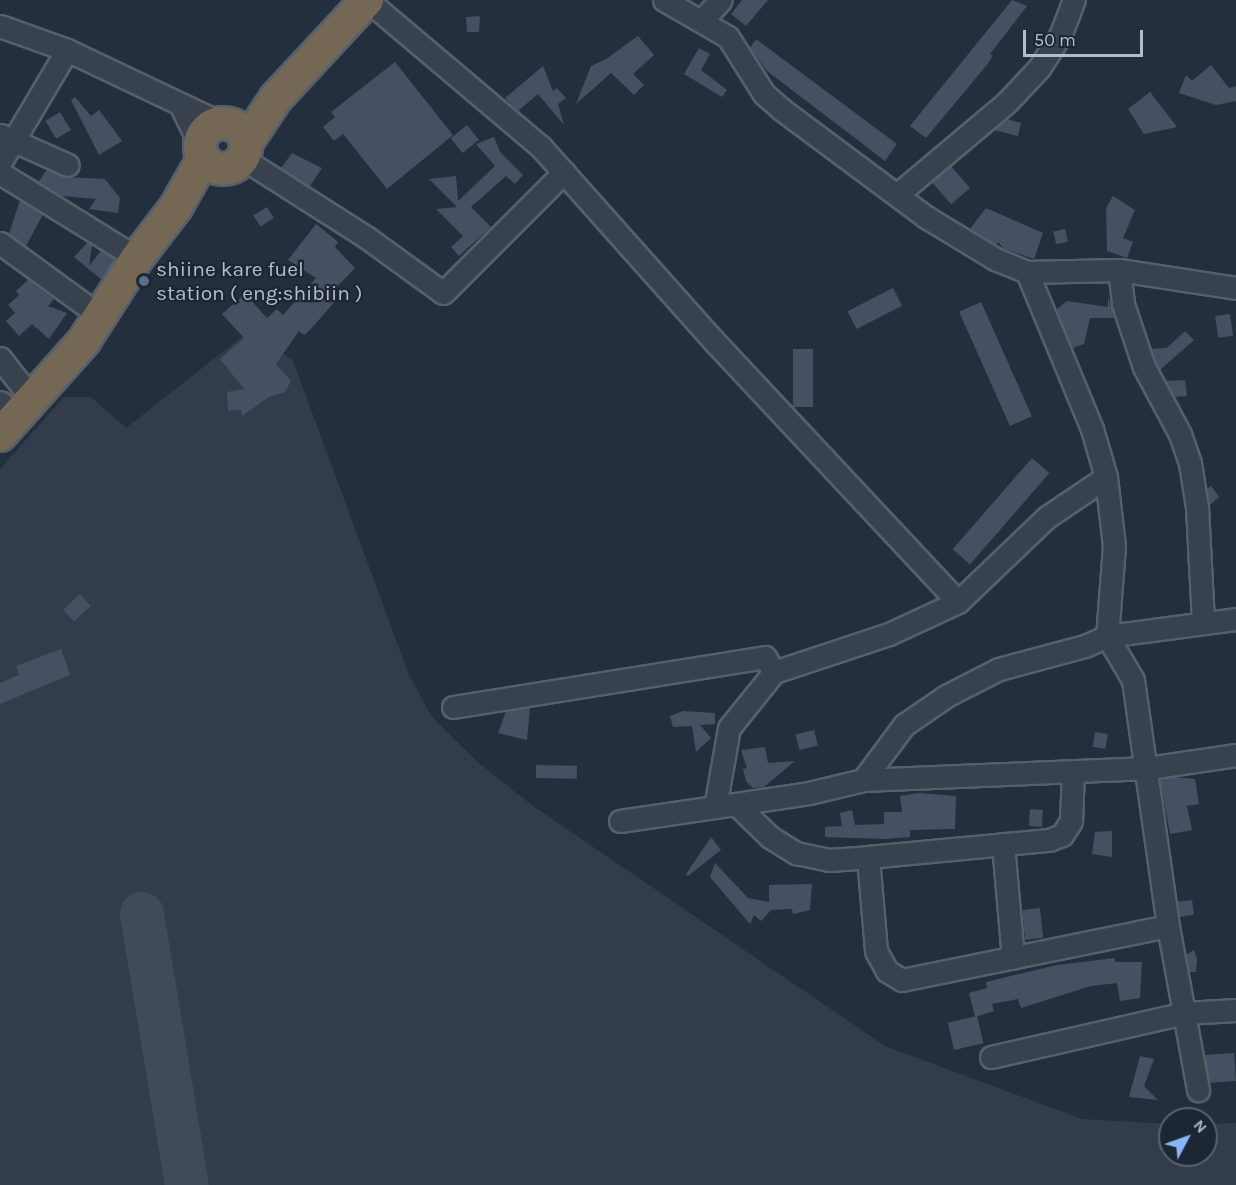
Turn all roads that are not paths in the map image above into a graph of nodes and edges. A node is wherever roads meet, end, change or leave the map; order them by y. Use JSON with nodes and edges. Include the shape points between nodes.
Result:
{"nodes":[{"id":1,"x":367,"y":0,"type":"edge"},
{"id":2,"x":664,"y":0,"type":"edge"},
{"id":3,"x":721,"y":0,"type":"edge"},
{"id":4,"x":1074,"y":0,"type":"edge"},
{"id":5,"x":703,"y":19,"type":"junction"},
{"id":6,"x":0,"y":26,"type":"edge"},
{"id":7,"x":67,"y":50,"type":"junction"},
{"id":8,"x":182,"y":106,"type":"junction"},
{"id":9,"x":6,"y":138,"type":"edge"},
{"id":10,"x":224,"y":145,"type":"junction"},
{"id":11,"x":0,"y":163,"type":"edge"},
{"id":12,"x":68,"y":165,"type":"dead end"},
{"id":13,"x":564,"y":172,"type":"junction"},
{"id":14,"x":0,"y":173,"type":"edge"},
{"id":15,"x":899,"y":193,"type":"junction"},
{"id":16,"x":0,"y":243,"type":"edge"},
{"id":17,"x":136,"y":258,"type":"junction"},
{"id":18,"x":1119,"y":270,"type":"junction"},
{"id":19,"x":1027,"y":272,"type":"junction"},
{"id":20,"x":1236,"y":288,"type":"edge"},
{"id":21,"x":100,"y":316,"type":"junction"},
{"id":22,"x":0,"y":358,"type":"edge"},
{"id":23,"x":12,"y":413,"type":"edge"},
{"id":24,"x":1106,"y":477,"type":"junction"},
{"id":25,"x":958,"y":602,"type":"junction"},
{"id":26,"x":1236,"y":619,"type":"edge"},
{"id":27,"x":1203,"y":623,"type":"junction"},
{"id":28,"x":1107,"y":636,"type":"junction"},
{"id":29,"x":774,"y":672,"type":"junction"},
{"id":30,"x":453,"y":707,"type":"dead end"},
{"id":31,"x":1236,"y":755,"type":"edge"},
{"id":32,"x":1148,"y":768,"type":"junction"},
{"id":33,"x":1073,"y":772,"type":"junction"},
{"id":34,"x":863,"y":780,"type":"junction"},
{"id":35,"x":725,"y":805,"type":"junction"},
{"id":36,"x":620,"y":821,"type":"dead end"},
{"id":37,"x":1003,"y":844,"type":"junction"},
{"id":38,"x":868,"y":857,"type":"junction"},
{"id":39,"x":1168,"y":926,"type":"junction"},
{"id":40,"x":1013,"y":958,"type":"junction"},
{"id":41,"x":1236,"y":1010,"type":"edge"},
{"id":42,"x":1184,"y":1013,"type":"junction"},
{"id":43,"x":991,"y":1057,"type":"dead end"},
{"id":44,"x":1198,"y":1090,"type":"dead end"}],
"edges":[{"from":1,"to":10,"type":"highway","via":[[276,98]]},
{"from":1,"to":13,"type":"street","via":[[541,147]]},
{"from":2,"to":5,"type":"street"},
{"from":3,"to":5,"type":"street"},
{"from":4,"to":15,"type":"street","via":[[1060,36],[1039,68],[1007,102]]},
{"from":5,"to":15,"type":"street","via":[[729,37],[764,94]]},
{"from":6,"to":7,"type":"street"},
{"from":7,"to":8,"type":"street"},
{"from":7,"to":9,"type":"street"},
{"from":8,"to":10,"type":"street"},
{"from":8,"to":10,"type":"street"},
{"from":9,"to":11,"type":"street"},
{"from":9,"to":12,"type":"street"},
{"from":10,"to":13,"type":"street","via":[[366,237],[443,293]]},
{"from":10,"to":17,"type":"highway"},
{"from":13,"to":25,"type":"street","via":[[712,339]]},
{"from":14,"to":17,"type":"street"},
{"from":15,"to":19,"type":"street","via":[[926,217],[995,259]]},
{"from":16,"to":21,"type":"street"},
{"from":17,"to":21,"type":"highway"},
{"from":18,"to":19,"type":"street"},
{"from":18,"to":20,"type":"street"},
{"from":18,"to":27,"type":"street","via":[[1123,304],[1143,367],[1180,434],[1190,463],[1197,507]]},
{"from":19,"to":24,"type":"street","via":[[1092,429]]},
{"from":21,"to":23,"type":"highway","via":[[84,341]]},
{"from":22,"to":23,"type":"street"},
{"from":24,"to":25,"type":"street","via":[[1047,517]]},
{"from":24,"to":28,"type":"street","via":[[1114,546]]},
{"from":25,"to":29,"type":"street","via":[[890,634]]},
{"from":26,"to":27,"type":"street"},
{"from":27,"to":28,"type":"street"},
{"from":28,"to":32,"type":"street","via":[[1133,680]]},
{"from":28,"to":34,"type":"street","via":[[1085,646],[999,669],[946,696],[904,725]]},
{"from":29,"to":30,"type":"street","via":[[765,657],[756,656]]},
{"from":29,"to":35,"type":"street","via":[[729,728]]},
{"from":31,"to":32,"type":"street"},
{"from":32,"to":33,"type":"street"},
{"from":32,"to":39,"type":"street"},
{"from":33,"to":34,"type":"street"},
{"from":33,"to":37,"type":"street","via":[[1071,821],[1062,835]]},
{"from":34,"to":35,"type":"street"},
{"from":35,"to":36,"type":"street"},
{"from":35,"to":38,"type":"street","via":[[796,853],[829,860]]},
{"from":37,"to":38,"type":"street"},
{"from":37,"to":40,"type":"street"},
{"from":38,"to":40,"type":"street","via":[[876,951],[887,971],[902,980]]},
{"from":39,"to":40,"type":"street"},
{"from":39,"to":42,"type":"street"},
{"from":41,"to":42,"type":"street"},
{"from":42,"to":43,"type":"street"},
{"from":42,"to":44,"type":"street"}]}
